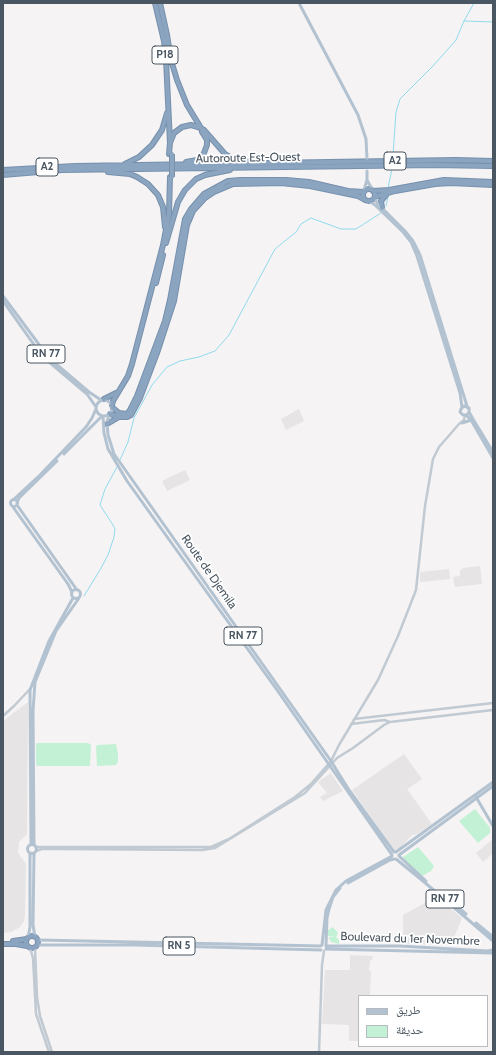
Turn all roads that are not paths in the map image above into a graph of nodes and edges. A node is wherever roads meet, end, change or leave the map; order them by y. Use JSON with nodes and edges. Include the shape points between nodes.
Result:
{"nodes":[{"id":1,"x":155,"y":3,"type":"edge"},
{"id":2,"x":160,"y":3,"type":"edge"},
{"id":3,"x":299,"y":3,"type":"edge"},
{"id":4,"x":163,"y":22,"type":"junction"},
{"id":5,"x":168,"y":107,"type":"junction"},
{"id":6,"x":201,"y":128,"type":"junction"},
{"id":7,"x":170,"y":143,"type":"junction"},
{"id":8,"x":170,"y":154,"type":"junction"},
{"id":9,"x":367,"y":159,"type":"dead end"},
{"id":10,"x":493,"y":161,"type":"edge"},
{"id":11,"x":263,"y":163,"type":"junction"},
{"id":12,"x":174,"y":164,"type":"junction"},
{"id":13,"x":123,"y":165,"type":"junction"},
{"id":14,"x":493,"y":166,"type":"edge"},
{"id":15,"x":248,"y":168,"type":"junction"},
{"id":16,"x":3,"y":170,"type":"edge"},
{"id":17,"x":96,"y":170,"type":"junction"},
{"id":18,"x":367,"y":171,"type":"dead end"},
{"id":19,"x":3,"y":175,"type":"edge"},
{"id":20,"x":171,"y":177,"type":"junction"},
{"id":21,"x":367,"y":180,"type":"junction"},
{"id":22,"x":493,"y":182,"type":"edge"},
{"id":23,"x":493,"y":185,"type":"edge"},
{"id":24,"x":373,"y":190,"type":"junction"},
{"id":25,"x":364,"y":191,"type":"junction"},
{"id":26,"x":388,"y":193,"type":"junction"},
{"id":27,"x":374,"y":197,"type":"junction"},
{"id":28,"x":367,"y":200,"type":"junction"},
{"id":29,"x":382,"y":208,"type":"junction"},
{"id":30,"x":167,"y":240,"type":"junction"},
{"id":31,"x":160,"y":256,"type":"junction"},
{"id":32,"x":3,"y":296,"type":"edge"},
{"id":33,"x":3,"y":301,"type":"edge"},
{"id":34,"x":147,"y":310,"type":"junction"},
{"id":35,"x":437,"y":314,"type":"junction"},
{"id":36,"x":24,"y":328,"type":"junction"},
{"id":37,"x":119,"y":390,"type":"junction"},
{"id":38,"x":103,"y":400,"type":"junction"},
{"id":39,"x":113,"y":406,"type":"junction"},
{"id":40,"x":462,"y":406,"type":"junction"},
{"id":41,"x":467,"y":406,"type":"junction"},
{"id":42,"x":96,"y":408,"type":"junction"},
{"id":43,"x":469,"y":412,"type":"junction"},
{"id":44,"x":109,"y":414,"type":"junction"},
{"id":45,"x":464,"y":415,"type":"junction"},
{"id":46,"x":102,"y":416,"type":"junction"},
{"id":47,"x":119,"y":417,"type":"junction"},
{"id":48,"x":470,"y":420,"type":"junction"},
{"id":49,"x":461,"y":422,"type":"junction"},
{"id":50,"x":107,"y":424,"type":"junction"},
{"id":51,"x":493,"y":452,"type":"edge"},
{"id":52,"x":493,"y":458,"type":"edge"},
{"id":53,"x":13,"y":500,"type":"junction"},
{"id":54,"x":17,"y":504,"type":"junction"},
{"id":55,"x":13,"y":507,"type":"junction"},
{"id":56,"x":77,"y":590,"type":"junction"},
{"id":57,"x":72,"y":592,"type":"junction"},
{"id":58,"x":73,"y":598,"type":"junction"},
{"id":59,"x":79,"y":598,"type":"junction"},
{"id":60,"x":34,"y":681,"type":"junction"},
{"id":61,"x":35,"y":689,"type":"junction"},
{"id":62,"x":30,"y":692,"type":"junction"},
{"id":63,"x":35,"y":694,"type":"junction"},
{"id":64,"x":493,"y":703,"type":"edge"},
{"id":65,"x":493,"y":710,"type":"edge"},
{"id":66,"x":3,"y":716,"type":"edge"},
{"id":67,"x":354,"y":719,"type":"junction"},
{"id":68,"x":390,"y":722,"type":"junction"},
{"id":69,"x":351,"y":724,"type":"junction"},
{"id":70,"x":335,"y":751,"type":"junction"},
{"id":71,"x":340,"y":756,"type":"junction"},
{"id":72,"x":330,"y":764,"type":"junction"},
{"id":73,"x":493,"y":782,"type":"edge"},
{"id":74,"x":493,"y":786,"type":"edge"},
{"id":75,"x":476,"y":796,"type":"junction"},
{"id":76,"x":493,"y":826,"type":"edge"},
{"id":77,"x":34,"y":845,"type":"junction"},
{"id":78,"x":35,"y":852,"type":"junction"},
{"id":79,"x":30,"y":853,"type":"junction"},
{"id":80,"x":394,"y":856,"type":"junction"},
{"id":81,"x":399,"y":856,"type":"junction"},
{"id":82,"x":472,"y":922,"type":"junction"},
{"id":83,"x":466,"y":924,"type":"dead end"},
{"id":84,"x":493,"y":937,"type":"edge"},
{"id":85,"x":27,"y":938,"type":"junction"},
{"id":86,"x":36,"y":938,"type":"junction"},
{"id":87,"x":493,"y":941,"type":"edge"},
{"id":88,"x":3,"y":943,"type":"edge"},
{"id":89,"x":493,"y":946,"type":"edge"},
{"id":90,"x":32,"y":947,"type":"junction"},
{"id":91,"x":323,"y":948,"type":"junction"},
{"id":92,"x":488,"y":950,"type":"junction"},
{"id":93,"x":473,"y":951,"type":"junction"},
{"id":94,"x":493,"y":951,"type":"edge"},
{"id":95,"x":49,"y":1052,"type":"edge"},
{"id":96,"x":52,"y":1052,"type":"edge"},
{"id":97,"x":319,"y":1052,"type":"edge"}],
"edges":[{"from":1,"to":4,"type":"highway","number":"P18"},
{"from":2,"to":4,"type":"highway","number":"P18"},
{"from":3,"to":9,"type":"main road","via":[[358,115],[366,139]]},
{"from":4,"to":5,"type":"highway","number":"P18"},
{"from":4,"to":6,"type":"highway","number":"P18","via":[[171,60],[184,99]]},
{"from":5,"to":7,"type":"highway","number":"P18"},
{"from":5,"to":13,"type":"highway","via":[[164,125],[152,145],[139,157]]},
{"from":6,"to":7,"type":"highway","via":[[182,126],[174,133]]},
{"from":6,"to":11,"type":"highway","via":[[229,157]]},
{"from":7,"to":8,"type":"highway"},
{"from":8,"to":12,"type":"highway","via":[[175,137],[182,129],[195,128],[204,135],[206,149],[197,160]]},
{"from":8,"to":20,"type":"highway","bridge":true},
{"from":10,"to":11,"type":"highway","name":"Autoroute Est-Ouest","number":"A2"},
{"from":11,"to":12,"type":"highway","name":"Autoroute Est-Ouest","number":"A2"},
{"from":12,"to":13,"type":"highway","name":"Autoroute Est-Ouest","number":"A2"},
{"from":13,"to":16,"type":"highway","name":"Autoroute Est-Ouest","number":"A2"},
{"from":14,"to":15,"type":"highway","name":"Autoroute Est-Ouest","number":"A2"},
{"from":15,"to":17,"type":"highway","name":"Autoroute Est-Ouest","number":"A2"},
{"from":15,"to":30,"type":"highway","via":[[211,173],[190,184],[178,202]]},
{"from":17,"to":19,"type":"highway","name":"Autoroute Est-Ouest","number":"A2"},
{"from":17,"to":31,"type":"highway","via":[[130,174],[154,189],[165,215]]},
{"from":18,"to":21,"type":"main road"},
{"from":20,"to":30,"type":"highway","via":[[171,209]]},
{"from":20,"to":31,"type":"highway","via":[[167,225]]},
{"from":21,"to":24,"type":"main road"},
{"from":21,"to":25,"type":"main road"},
{"from":22,"to":24,"type":"highway","via":[[444,180],[389,190]]},
{"from":23,"to":26,"type":"highway","via":[[435,184]]},
{"from":24,"to":25,"type":"highway","via":[[368,188]]},
{"from":24,"to":27,"type":"highway"},
{"from":25,"to":28,"type":"highway","via":[[363,196]]},
{"from":25,"to":39,"type":"highway","via":[[348,191],[309,182],[248,180],[228,181],[204,194],[185,219],[168,307],[137,396],[127,414],[119,413]]},
{"from":26,"to":27,"type":"highway"},
{"from":26,"to":29,"type":"highway","via":[[382,198]]},
{"from":27,"to":28,"type":"highway"},
{"from":27,"to":29,"type":"main road"},
{"from":28,"to":35,"type":"main road","via":[[411,242]]},
{"from":28,"to":47,"type":"highway","via":[[310,186],[281,183],[233,184],[205,198],[193,211],[187,225],[174,301],[146,384],[131,415]]},
{"from":29,"to":35,"type":"main road","via":[[413,241],[420,254]]},
{"from":30,"to":34,"type":"highway"},
{"from":31,"to":34,"type":"highway"},
{"from":32,"to":36,"type":"main road","number":"RN 77"},
{"from":33,"to":36,"type":"main road"},
{"from":34,"to":37,"type":"highway","via":[[128,376]]},
{"from":35,"to":40,"type":"main road"},
{"from":35,"to":41,"type":"main road"},
{"from":36,"to":38,"type":"main road","number":"RN 77","via":[[56,365]]},
{"from":36,"to":42,"type":"main road","via":[[42,356],[88,396]]},
{"from":37,"to":38,"type":"highway"},
{"from":37,"to":39,"type":"highway"},
{"from":38,"to":39,"type":"main road","via":[[109,401]]},
{"from":38,"to":42,"type":"main road"},
{"from":39,"to":44,"type":"main road"},
{"from":40,"to":41,"type":"main road"},
{"from":40,"to":45,"type":"main road","via":[[460,411]]},
{"from":41,"to":43,"type":"main road"},
{"from":42,"to":46,"type":"main road"},
{"from":42,"to":53,"type":"main road","via":[[86,427]]},
{"from":43,"to":45,"type":"main road"},
{"from":43,"to":51,"type":"main road"},
{"from":44,"to":46,"type":"main road"},
{"from":44,"to":47,"type":"highway"},
{"from":44,"to":50,"type":"main road","name":"Route de Djemila","number":"RN 77"},
{"from":45,"to":48,"type":"main road"},
{"from":45,"to":49,"type":"street"},
{"from":46,"to":54,"type":"main road","via":[[19,498]]},
{"from":46,"to":72,"type":"main road","via":[[106,444],[116,464]]},
{"from":47,"to":50,"type":"highway"},
{"from":48,"to":49,"type":"main road"},
{"from":48,"to":52,"type":"main road"},
{"from":49,"to":67,"type":"street","via":[[438,447],[434,459],[425,506],[415,594],[384,667]]},
{"from":50,"to":72,"type":"main road","name":"Route de Djemila","number":"RN 77","via":[[114,454]]},
{"from":53,"to":54,"type":"main road"},
{"from":53,"to":55,"type":"main road","via":[[10,503]]},
{"from":54,"to":55,"type":"main road"},
{"from":54,"to":56,"type":"main road"},
{"from":55,"to":57,"type":"main road"},
{"from":56,"to":57,"type":"main road"},
{"from":56,"to":59,"type":"main road"},
{"from":57,"to":58,"type":"main road"},
{"from":58,"to":59,"type":"main road"},
{"from":58,"to":60,"type":"main road","via":[[51,638]]},
{"from":59,"to":60,"type":"main road","via":[[56,631]]},
{"from":60,"to":61,"type":"main road"},
{"from":60,"to":62,"type":"main road"},
{"from":61,"to":62,"type":"main road"},
{"from":61,"to":63,"type":"main road"},
{"from":62,"to":63,"type":"main road"},
{"from":62,"to":66,"type":"street"},
{"from":62,"to":77,"type":"main road"},
{"from":63,"to":77,"type":"main road"},
{"from":64,"to":67,"type":"street"},
{"from":65,"to":68,"type":"street"},
{"from":67,"to":69,"type":"street"},
{"from":68,"to":69,"type":"street","via":[[385,720]]},
{"from":68,"to":71,"type":"street"},
{"from":69,"to":70,"type":"street"},
{"from":70,"to":71,"type":"street"},
{"from":70,"to":72,"type":"street"},
{"from":71,"to":72,"type":"street"},
{"from":72,"to":77,"type":"street","via":[[300,793],[213,847]]},
{"from":72,"to":78,"type":"street","via":[[301,796],[212,849],[42,849]]},
{"from":72,"to":80,"type":"main road"},
{"from":73,"to":75,"type":"main road"},
{"from":74,"to":75,"type":"main road"},
{"from":75,"to":76,"type":"main road"},
{"from":75,"to":80,"type":"main road"},
{"from":75,"to":81,"type":"main road"},
{"from":77,"to":78,"type":"main road"},
{"from":77,"to":79,"type":"main road","via":[[28,848]]},
{"from":78,"to":79,"type":"main road"},
{"from":78,"to":86,"type":"main road","via":[[33,925]]},
{"from":79,"to":85,"type":"main road","via":[[30,927]]},
{"from":80,"to":81,"type":"main road"},
{"from":80,"to":82,"type":"main road","number":"RN 77"},
{"from":80,"to":91,"type":"main road","via":[[342,884],[336,890],[327,911]]},
{"from":81,"to":84,"type":"main road","number":"RN 77"},
{"from":82,"to":83,"type":"main road"},
{"from":82,"to":87,"type":"main road","number":"RN 77"},
{"from":85,"to":86,"type":"highway"},
{"from":85,"to":88,"type":"highway","number":"RN 5"},
{"from":85,"to":90,"type":"highway","via":[[26,942]]},
{"from":86,"to":90,"type":"highway"},
{"from":86,"to":91,"type":"main road","number":"RN 5"},
{"from":88,"to":90,"type":"highway","number":"RN 5"},
{"from":89,"to":92,"type":"main road"},
{"from":90,"to":91,"type":"main road","number":"RN 5","via":[[135,945]]},
{"from":90,"to":95,"type":"street","via":[[36,1014]]},
{"from":90,"to":96,"type":"street","via":[[40,1016]]},
{"from":91,"to":93,"type":"main road","name":"Boulevard du 1er Novembre","number":"RN 5","via":[[400,946]]},
{"from":91,"to":97,"type":"street"},
{"from":92,"to":93,"type":"main road","name":"Boulevard du 1er Novembre","number":"RN 5"},
{"from":92,"to":94,"type":"main road","name":"Boulevard du 1er Novembre","number":"RN 5"},
{"from":93,"to":94,"type":"main road","name":"Boulevard du 1er Novembre","number":"RN 5"}]}
